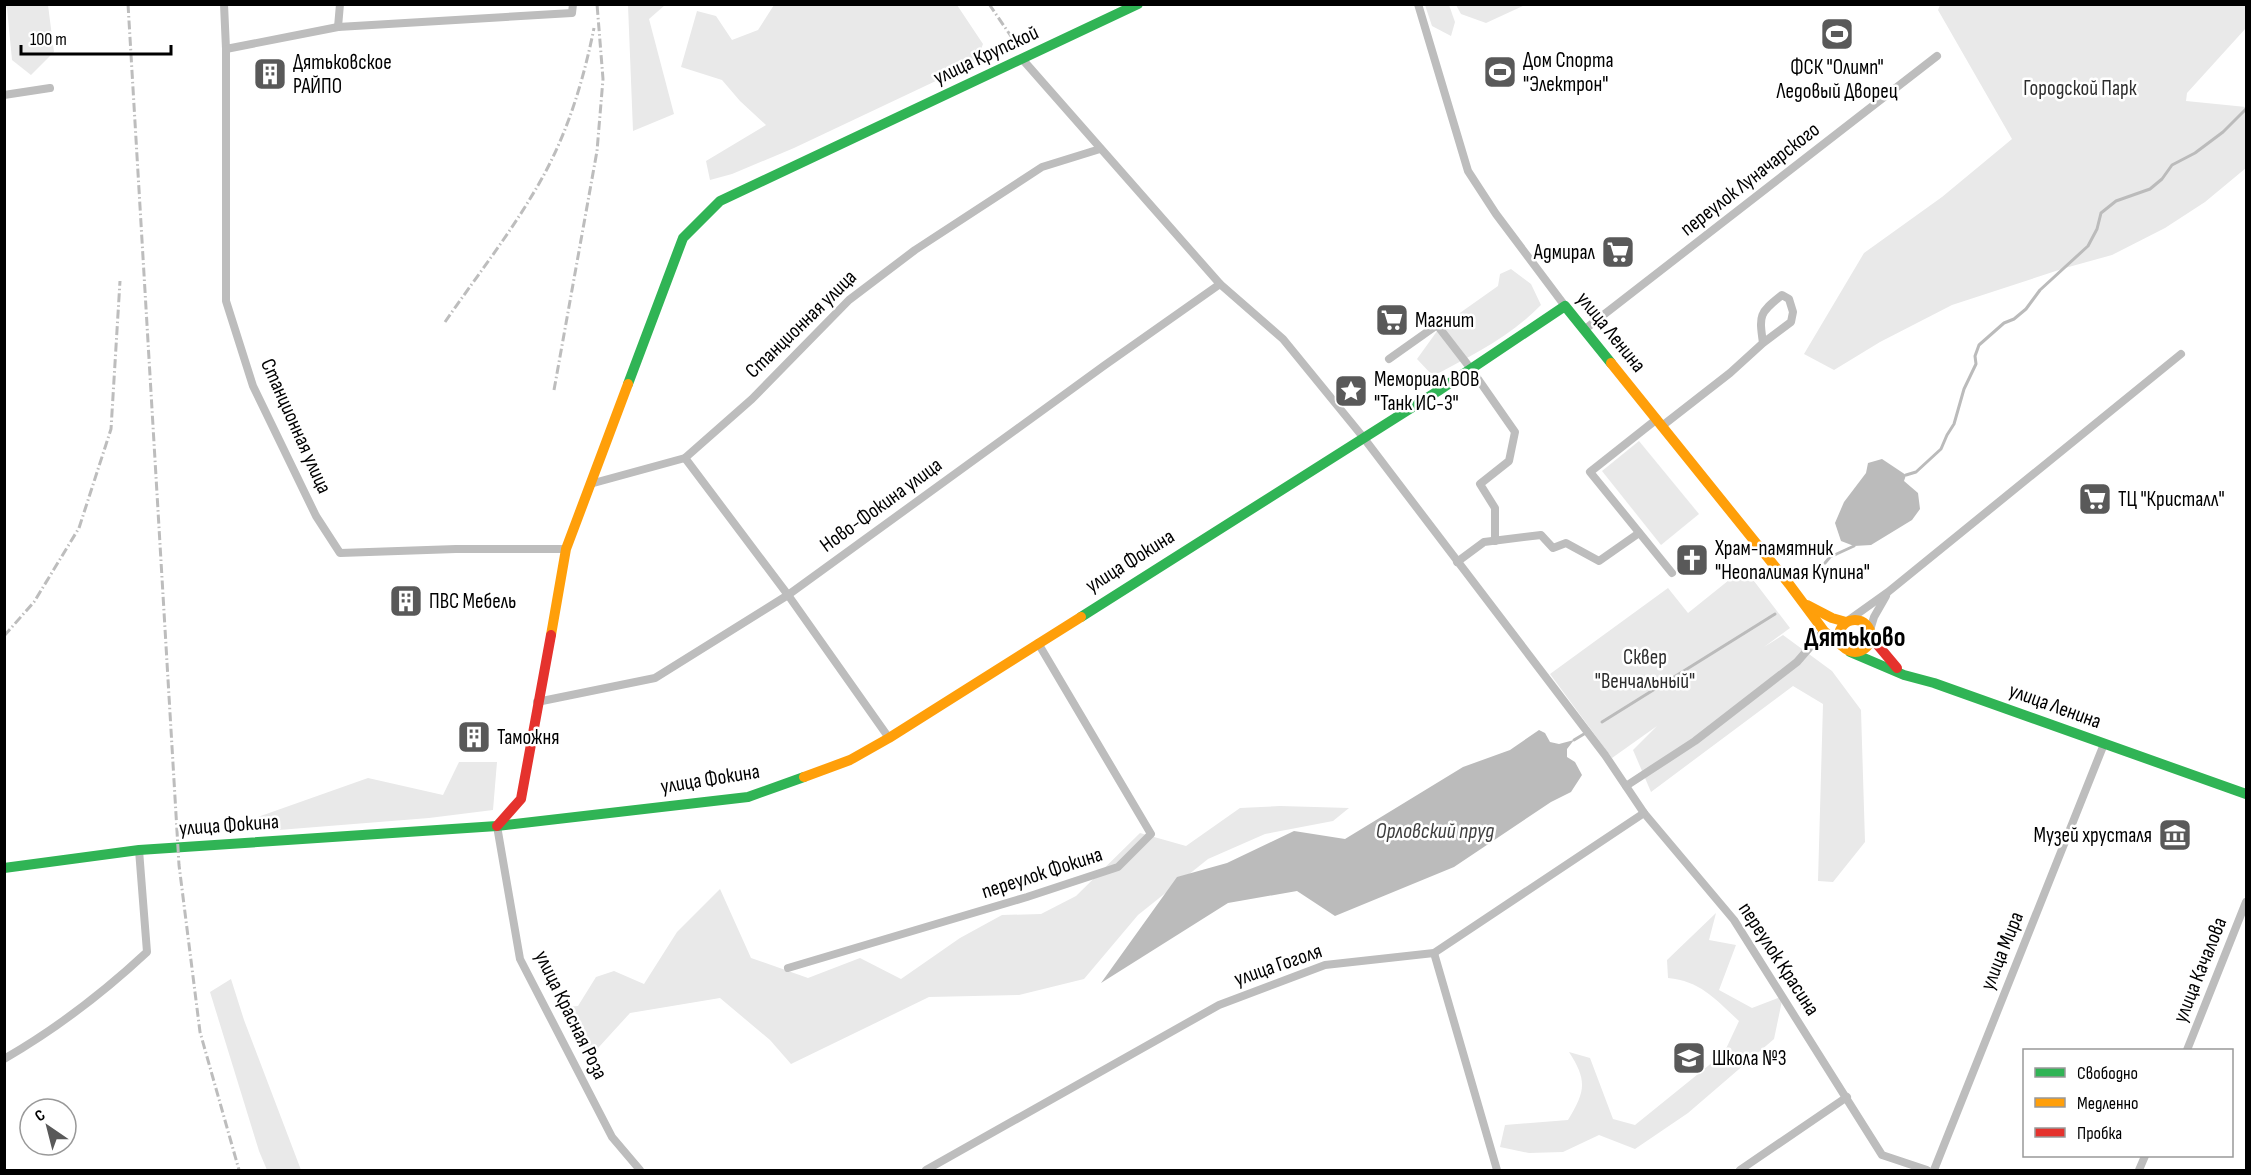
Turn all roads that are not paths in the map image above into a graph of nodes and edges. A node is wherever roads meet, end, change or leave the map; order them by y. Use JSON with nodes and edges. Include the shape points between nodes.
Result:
{"nodes":[{"id":1,"x":224,"y":4,"type":"edge"},
{"id":2,"x":340,"y":4,"type":"edge"},
{"id":3,"x":573,"y":4,"type":"edge"},
{"id":4,"x":1138,"y":4,"type":"edge"},
{"id":5,"x":1418,"y":4,"type":"edge"},
{"id":6,"x":338,"y":27,"type":"junction"},
{"id":7,"x":226,"y":49,"type":"junction"},
{"id":8,"x":1937,"y":56,"type":"dead end"},
{"id":9,"x":1023,"y":60,"type":"junction"},
{"id":10,"x":50,"y":88,"type":"dead end"},
{"id":11,"x":4,"y":94,"type":"edge"},
{"id":12,"x":1100,"y":149,"type":"junction"},
{"id":13,"x":1220,"y":284,"type":"junction"},
{"id":14,"x":1565,"y":306,"type":"junction"},
{"id":15,"x":1584,"y":330,"type":"junction"},
{"id":16,"x":1763,"y":343,"type":"junction"},
{"id":17,"x":2181,"y":354,"type":"dead end"},
{"id":18,"x":1389,"y":359,"type":"dead end"},
{"id":19,"x":1471,"y":369,"type":"junction"},
{"id":20,"x":1660,"y":422,"type":"junction"},
{"id":21,"x":1363,"y":438,"type":"junction"},
{"id":22,"x":685,"y":458,"type":"junction"},
{"id":23,"x":590,"y":484,"type":"junction"},
{"id":24,"x":1639,"y":533,"type":"junction"},
{"id":25,"x":1495,"y":541,"type":"junction"},
{"id":26,"x":566,"y":549,"type":"junction"},
{"id":27,"x":1457,"y":562,"type":"junction"},
{"id":28,"x":1672,"y":573,"type":"dead end"},
{"id":29,"x":1888,"y":592,"type":"junction"},
{"id":30,"x":788,"y":595,"type":"junction"},
{"id":31,"x":1804,"y":604,"type":"junction"},
{"id":32,"x":1846,"y":622,"type":"junction"},
{"id":33,"x":1824,"y":631,"type":"junction"},
{"id":34,"x":1870,"y":633,"type":"junction"},
{"id":35,"x":1038,"y":643,"type":"junction"},
{"id":36,"x":1846,"y":649,"type":"junction"},
{"id":37,"x":1904,"y":675,"type":"junction"},
{"id":38,"x":537,"y":702,"type":"junction"},
{"id":39,"x":889,"y":738,"type":"junction"},
{"id":40,"x":2104,"y":744,"type":"junction"},
{"id":41,"x":1626,"y":786,"type":"junction"},
{"id":42,"x":2247,"y":794,"type":"edge"},
{"id":43,"x":1644,"y":813,"type":"junction"},
{"id":44,"x":497,"y":826,"type":"junction"},
{"id":45,"x":139,"y":850,"type":"junction"},
{"id":46,"x":4,"y":868,"type":"edge"},
{"id":47,"x":2247,"y":902,"type":"edge"},
{"id":48,"x":1434,"y":953,"type":"junction"},
{"id":49,"x":788,"y":968,"type":"dead end"},
{"id":50,"x":2187,"y":1049,"type":"edge"},
{"id":51,"x":4,"y":1059,"type":"edge"},
{"id":52,"x":1847,"y":1097,"type":"junction"},
{"id":53,"x":640,"y":1170,"type":"edge"},
{"id":54,"x":926,"y":1170,"type":"edge"},
{"id":55,"x":1497,"y":1170,"type":"edge"},
{"id":56,"x":1740,"y":1170,"type":"edge"},
{"id":57,"x":1927,"y":1170,"type":"edge"},
{"id":58,"x":1934,"y":1170,"type":"edge"}],
"edges":[{"from":1,"to":7,"type":"street"},
{"from":2,"to":6,"type":"street"},
{"from":3,"to":6,"type":"street","via":[[572,13]]},
{"from":4,"to":9,"type":"main road","name":"улица Крупской"},
{"from":5,"to":14,"type":"street","name":"улица Ленина","via":[[1468,171]]},
{"from":6,"to":7,"type":"street"},
{"from":7,"to":26,"type":"street","name":"Станционная улица","via":[[226,301],[253,386],[316,516],[340,553]]},
{"from":8,"to":15,"type":"street","name":"переулок Луначарского"},
{"from":9,"to":12,"type":"street"},
{"from":9,"to":23,"type":"main road","name":"улица Крупской","via":[[720,201],[683,238]]},
{"from":10,"to":11,"type":"street"},
{"from":12,"to":13,"type":"street"},
{"from":12,"to":22,"type":"street","name":"Станционная улица","via":[[1042,167],[915,250],[849,300],[752,399]]},
{"from":13,"to":21,"type":"street","via":[[1283,339]]},
{"from":13,"to":30,"type":"street","name":"Ново-Фокина улица"},
{"from":14,"to":15,"type":"main road","name":"улица Ленина"},
{"from":14,"to":19,"type":"main road","name":"улица Фокина"},
{"from":15,"to":20,"type":"main road","name":"улица Ленина"},
{"from":16,"to":16,"type":"street","via":[[1791,322],[1789,299],[1782,295],[1763,310]]},
{"from":16,"to":20,"type":"street","via":[[1730,374]]},
{"from":17,"to":29,"type":"street"},
{"from":18,"to":19,"type":"street","via":[[1437,325]]},
{"from":19,"to":21,"type":"main road","name":"улица Фокина"},
{"from":19,"to":25,"type":"street","via":[[1515,432],[1509,461],[1480,484],[1495,508]]},
{"from":20,"to":24,"type":"street","via":[[1590,472]]},
{"from":20,"to":31,"type":"main road","name":"улица Ленина"},
{"from":21,"to":27,"type":"street"},
{"from":21,"to":35,"type":"main road","name":"улица Фокина"},
{"from":22,"to":23,"type":"street","name":"Станционная улица"},
{"from":22,"to":30,"type":"street"},
{"from":23,"to":26,"type":"main road"},
{"from":24,"to":25,"type":"street","via":[[1599,561],[1566,543],[1553,548],[1541,536]]},
{"from":24,"to":28,"type":"street"},
{"from":25,"to":27,"type":"street","via":[[1484,542]]},
{"from":26,"to":38,"type":"main road"},
{"from":27,"to":41,"type":"street","name":"переулок Красина"},
{"from":29,"to":32,"type":"street"},
{"from":29,"to":34,"type":"street"},
{"from":30,"to":38,"type":"street","name":"Ново-Фокина улица","via":[[655,678]]},
{"from":30,"to":39,"type":"street"},
{"from":31,"to":32,"type":"main road"},
{"from":31,"to":33,"type":"main road","name":"улица Ленина"},
{"from":32,"to":34,"type":"main road","via":[[1860,621]]},
{"from":32,"to":36,"type":"main road","via":[[1838,636]]},
{"from":33,"to":36,"type":"main road","name":"улица Ленина"},
{"from":33,"to":41,"type":"street","via":[[1797,662],[1695,741]]},
{"from":34,"to":36,"type":"main road","via":[[1864,649]]},
{"from":34,"to":37,"type":"main road","via":[[1887,659]]},
{"from":35,"to":39,"type":"main road","name":"улица Фокина"},
{"from":35,"to":49,"type":"street","name":"переулок Фокина","via":[[1150,834],[1118,867]]},
{"from":36,"to":37,"type":"main road","name":"улица Ленина"},
{"from":37,"to":40,"type":"main road","name":"улица Ленина","via":[[1934,682]]},
{"from":38,"to":44,"type":"main road","via":[[520,799]]},
{"from":39,"to":44,"type":"main road","name":"улица Фокина","via":[[841,763],[748,797]]},
{"from":40,"to":42,"type":"main road","name":"улица Ленина"},
{"from":40,"to":58,"type":"street","name":"улица Мира"},
{"from":41,"to":43,"type":"street","name":"переулок Красина"},
{"from":43,"to":48,"type":"street","name":"улица Гоголя"},
{"from":43,"to":52,"type":"street","name":"переулок Красина","via":[[1734,920]]},
{"from":44,"to":45,"type":"main road","name":"улица Фокина"},
{"from":44,"to":53,"type":"street","name":"улица Красная Роза","via":[[520,959],[612,1137]]},
{"from":45,"to":46,"type":"main road","name":"улица Фокина"},
{"from":45,"to":51,"type":"street","via":[[147,952],[75,1012]]},
{"from":47,"to":50,"type":"street","name":"улица Качалова"},
{"from":48,"to":54,"type":"street","name":"улица Гоголя","via":[[1325,965],[1219,1005]]},
{"from":48,"to":55,"type":"street"},
{"from":52,"to":56,"type":"street"},
{"from":52,"to":57,"type":"street","name":"переулок Красина","via":[[1882,1155]]}]}
